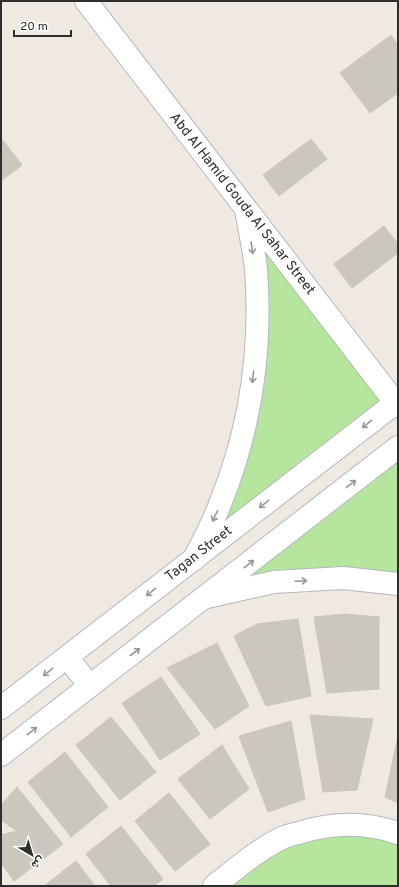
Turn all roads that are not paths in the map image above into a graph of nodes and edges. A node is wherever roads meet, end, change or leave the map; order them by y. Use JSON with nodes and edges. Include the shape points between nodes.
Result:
{"nodes":[{"id":1,"x":86,"y":1,"type":"edge"},
{"id":2,"x":246,"y":209,"type":"junction"},
{"id":3,"x":397,"y":403,"type":"edge"},
{"id":4,"x":398,"y":447,"type":"edge"},
{"id":5,"x":194,"y":559,"type":"junction"},
{"id":6,"x":398,"y":584,"type":"edge"},
{"id":7,"x":207,"y":596,"type":"junction"},
{"id":8,"x":67,"y":657,"type":"junction"},
{"id":9,"x":90,"y":686,"type":"junction"},
{"id":10,"x":1,"y":708,"type":"edge"},
{"id":11,"x":1,"y":755,"type":"edge"},
{"id":12,"x":398,"y":833,"type":"edge"},
{"id":13,"x":214,"y":886,"type":"edge"}],
"edges":[{"from":1,"to":2,"type":"street","name":"Abd Al Hamid Gouda Al Sahar Street"},
{"from":2,"to":3,"type":"street","name":"Abd Al Hamid Gouda Al Sahar Street"},
{"from":2,"to":5,"type":"street","one_way":true,"via":[[256,268],[257,329],[252,389],[240,447],[220,504]]},
{"from":3,"to":5,"type":"street","name":"Tagan Street","one_way":true},
{"from":7,"to":4,"type":"street","one_way":true},
{"from":5,"to":8,"type":"street","name":"Tagan Street","one_way":true},
{"from":7,"to":6,"type":"street","one_way":true,"via":[[274,582],[343,578]]},
{"from":9,"to":7,"type":"street","one_way":true},
{"from":8,"to":9,"type":"street"},
{"from":8,"to":10,"type":"street","name":"Tagan Street","one_way":true},
{"from":11,"to":9,"type":"street","one_way":true},
{"from":12,"to":13,"type":"street","via":[[382,827],[348,823],[312,829],[282,838],[250,858]]}]}
